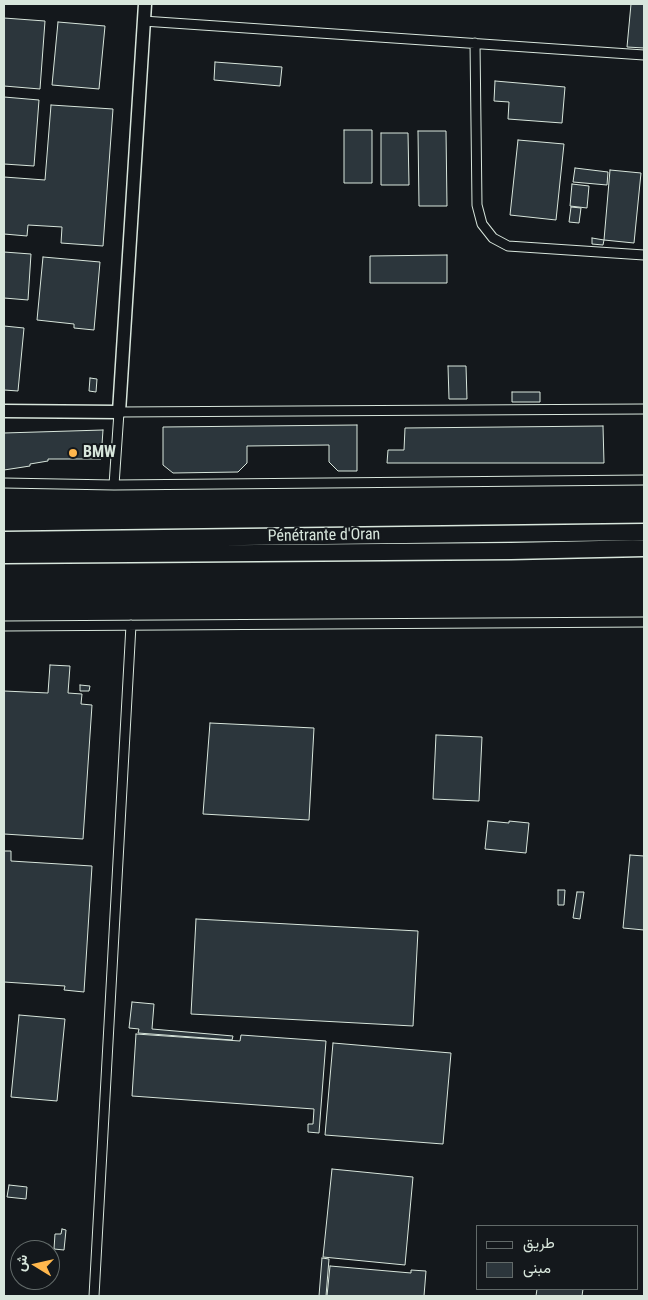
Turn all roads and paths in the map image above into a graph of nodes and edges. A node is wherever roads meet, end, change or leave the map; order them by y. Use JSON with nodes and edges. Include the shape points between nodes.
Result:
{"nodes":[{"id":1,"x":145,"y":4,"type":"edge"},
{"id":2,"x":143,"y":21,"type":"junction"},
{"id":3,"x":475,"y":43,"type":"junction"},
{"id":4,"x":644,"y":55,"type":"edge"},
{"id":5,"x":644,"y":255,"type":"edge"},
{"id":6,"x":644,"y":409,"type":"edge"},
{"id":7,"x":4,"y":411,"type":"edge"},
{"id":8,"x":118,"y":412,"type":"junction"},
{"id":9,"x":644,"y":480,"type":"edge"},
{"id":10,"x":4,"y":483,"type":"edge"},
{"id":11,"x":114,"y":485,"type":"junction"},
{"id":12,"x":644,"y":532,"type":"edge"},
{"id":13,"x":4,"y":540,"type":"edge"},
{"id":14,"x":644,"y":548,"type":"edge"},
{"id":15,"x":4,"y":554,"type":"edge"},
{"id":16,"x":644,"y":622,"type":"edge"},
{"id":17,"x":130,"y":625,"type":"junction"},
{"id":18,"x":4,"y":626,"type":"edge"},
{"id":19,"x":94,"y":1296,"type":"edge"}],
"edges":[{"from":1,"to":2,"type":"street"},
{"from":2,"to":3,"type":"street"},
{"from":2,"to":8,"type":"street"},
{"from":3,"to":4,"type":"street"},
{"from":3,"to":5,"type":"street","via":[[477,205],[482,224],[493,238],[508,246]]},
{"from":6,"to":8,"type":"street"},
{"from":7,"to":8,"type":"street"},
{"from":8,"to":11,"type":"street"},
{"from":9,"to":11,"type":"street"},
{"from":10,"to":11,"type":"street"},
{"from":12,"to":13,"type":"highway","name":"Pénétrante d'Oran"},
{"from":14,"to":15,"type":"highway","name":"Pénétrante d'Oran"},
{"from":16,"to":17,"type":"street"},
{"from":17,"to":18,"type":"street"},
{"from":17,"to":19,"type":"street"}]}
